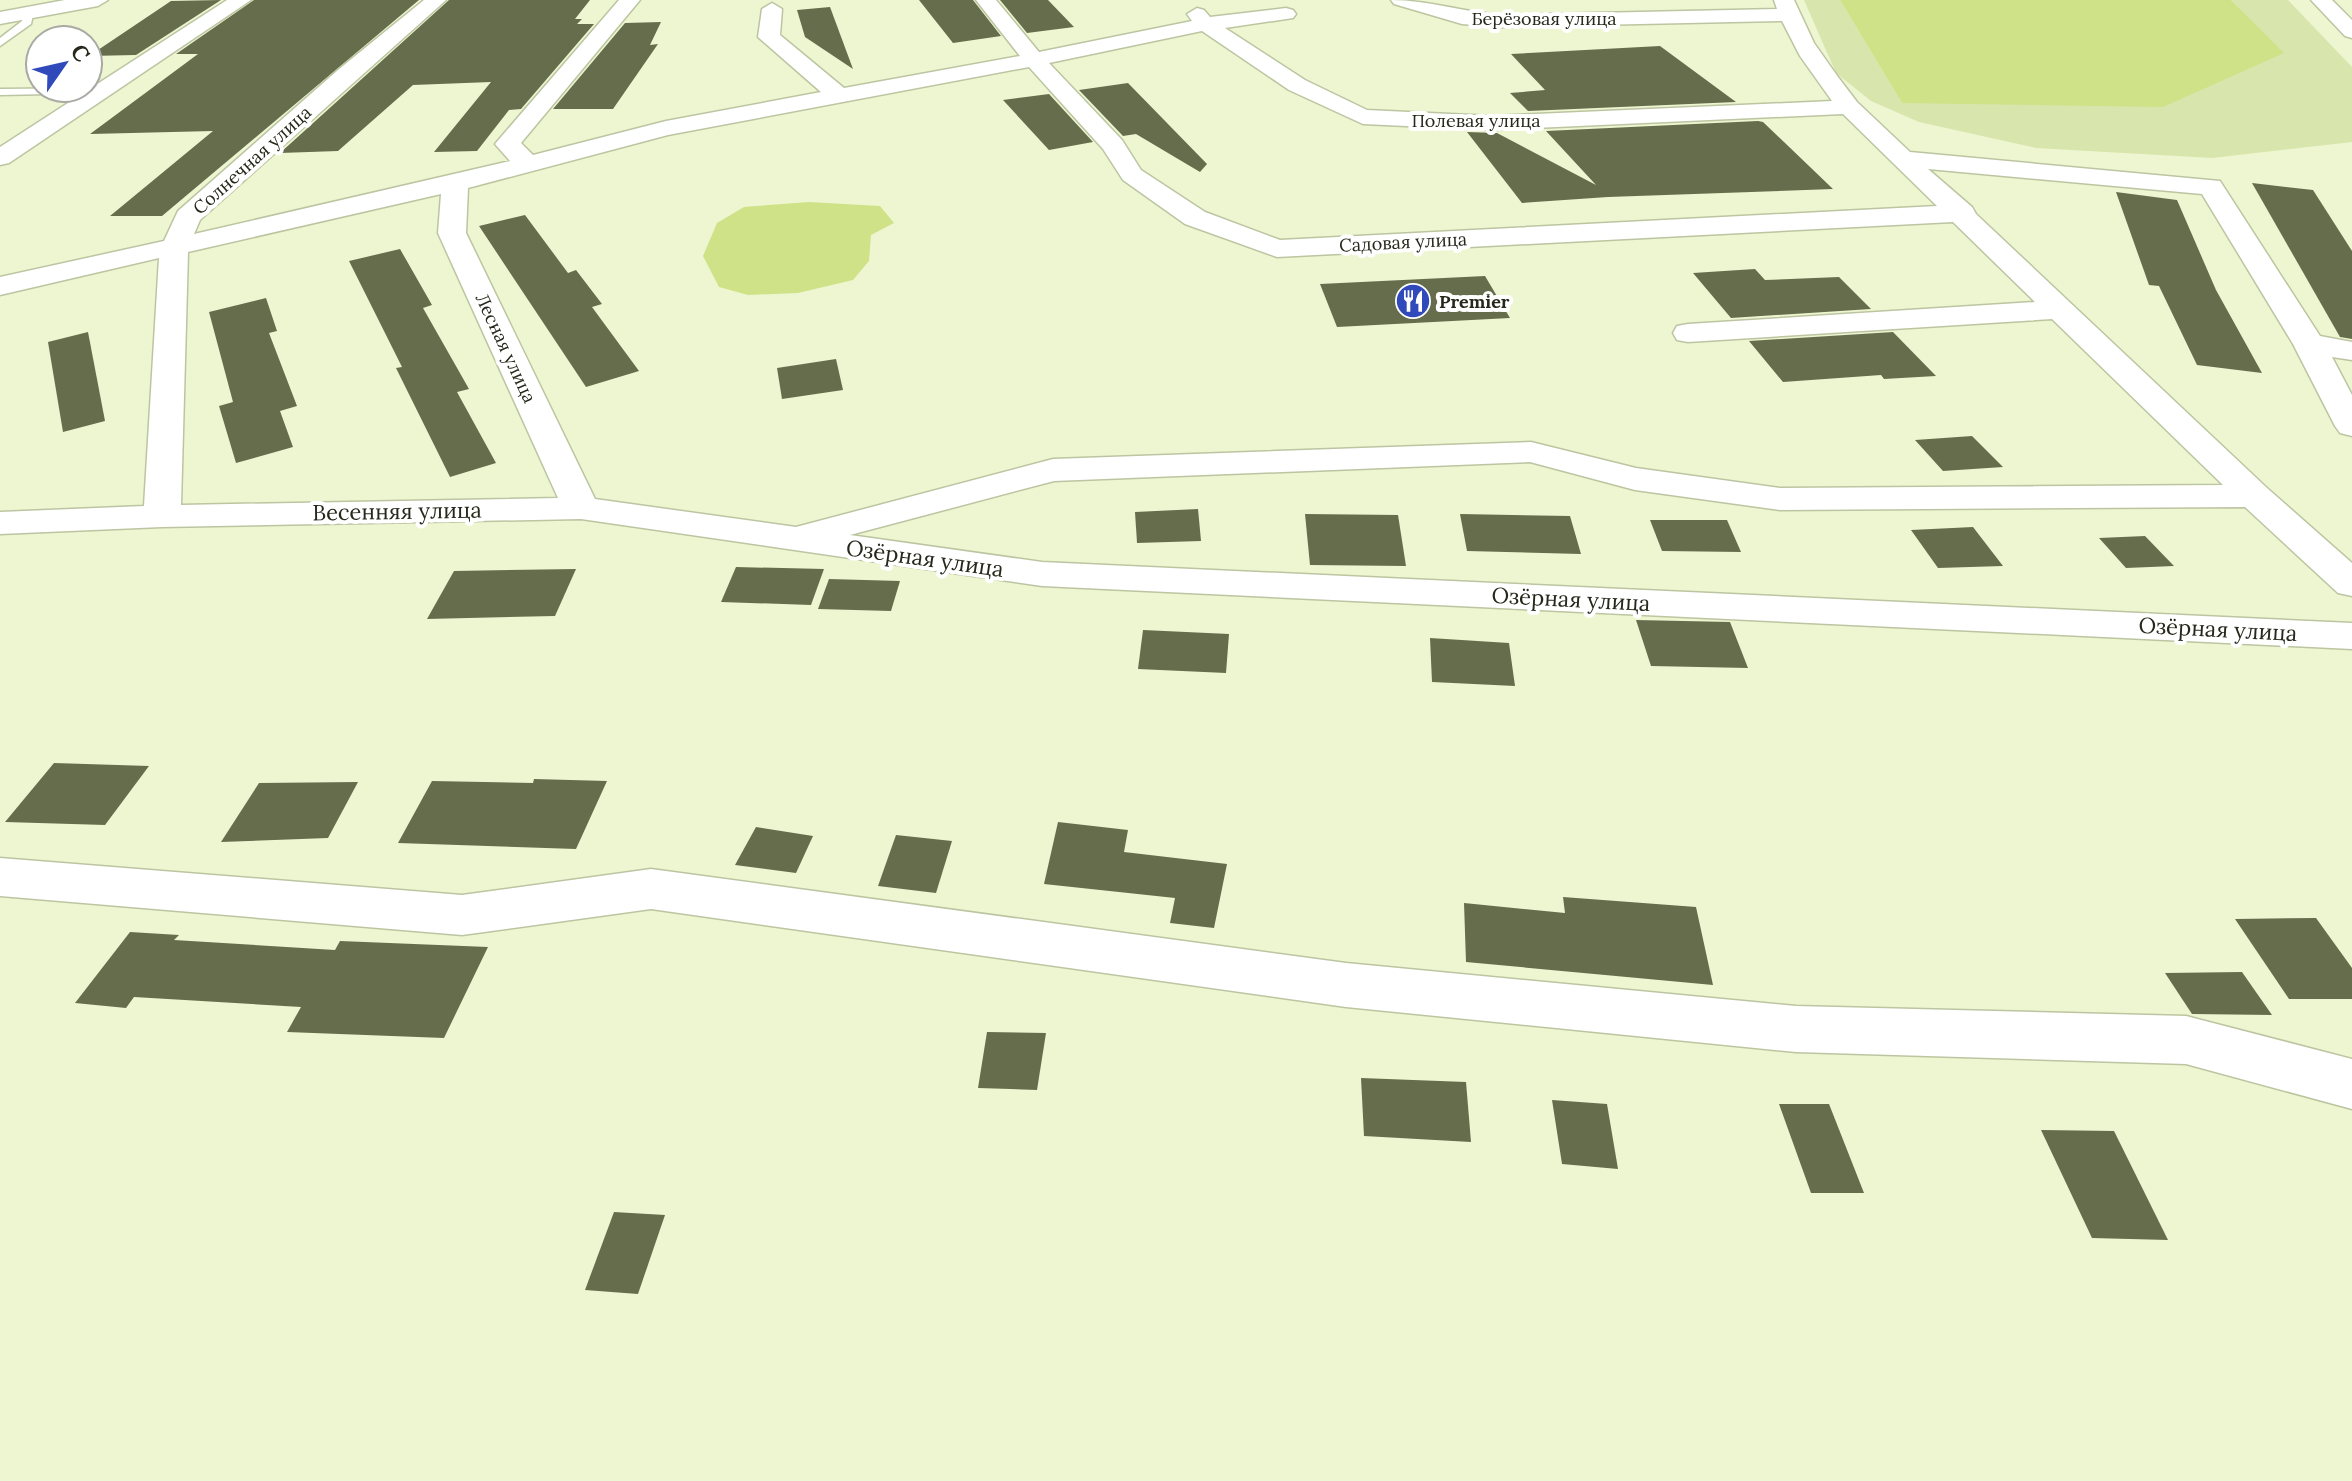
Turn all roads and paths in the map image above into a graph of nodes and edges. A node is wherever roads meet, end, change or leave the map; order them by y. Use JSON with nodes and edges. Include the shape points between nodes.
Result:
{"nodes":[{"id":1,"x":98,"y":0,"type":"edge"},
{"id":2,"x":241,"y":0,"type":"edge"},
{"id":3,"x":436,"y":0,"type":"edge"},
{"id":4,"x":630,"y":0,"type":"edge"},
{"id":5,"x":986,"y":0,"type":"edge"},
{"id":6,"x":1186,"y":0,"type":"edge"},
{"id":7,"x":1401,"y":0,"type":"edge"},
{"id":8,"x":2321,"y":0,"type":"edge"},
{"id":9,"x":1786,"y":8,"type":"edge"},
{"id":10,"x":772,"y":9,"type":"dead end"},
{"id":11,"x":1286,"y":14,"type":"dead end"},
{"id":12,"x":28,"y":15,"type":"junction"},
{"id":13,"x":0,"y":18,"type":"edge"},
{"id":14,"x":1205,"y":24,"type":"junction"},
{"id":15,"x":2352,"y":32,"type":"edge"},
{"id":16,"x":0,"y":43,"type":"edge"},
{"id":17,"x":1034,"y":60,"type":"junction"},
{"id":18,"x":104,"y":87,"type":"edge"},
{"id":19,"x":0,"y":92,"type":"edge"},
{"id":20,"x":24,"y":92,"type":"edge"},
{"id":21,"x":840,"y":97,"type":"junction"},
{"id":22,"x":79,"y":104,"type":"edge"},
{"id":23,"x":1849,"y":107,"type":"junction"},
{"id":24,"x":0,"y":158,"type":"edge"},
{"id":25,"x":1905,"y":159,"type":"junction"},
{"id":26,"x":527,"y":163,"type":"junction"},
{"id":27,"x":455,"y":183,"type":"junction"},
{"id":28,"x":1963,"y":213,"type":"junction"},
{"id":29,"x":174,"y":249,"type":"junction"},
{"id":30,"x":0,"y":286,"type":"edge"},
{"id":31,"x":2061,"y":309,"type":"junction"},
{"id":32,"x":1688,"y":333,"type":"dead end"},
{"id":33,"x":2309,"y":344,"type":"junction"},
{"id":34,"x":2352,"y":351,"type":"edge"},
{"id":35,"x":2352,"y":426,"type":"edge"},
{"id":36,"x":2254,"y":496,"type":"junction"},
{"id":37,"x":581,"y":508,"type":"junction"},
{"id":38,"x":162,"y":516,"type":"junction"},
{"id":39,"x":0,"y":523,"type":"edge"},
{"id":40,"x":792,"y":539,"type":"junction"},
{"id":41,"x":2352,"y":584,"type":"edge"},
{"id":42,"x":2352,"y":636,"type":"edge"},
{"id":43,"x":0,"y":877,"type":"edge"},
{"id":44,"x":2352,"y":1084,"type":"edge"}],
"edges":[{"from":1,"to":12,"type":"street"},
{"from":2,"to":18,"type":"street"},
{"from":3,"to":29,"type":"street","name":"Солнечная улица","via":[[188,217]]},
{"from":4,"to":26,"type":"street","via":[[507,144]]},
{"from":5,"to":17,"type":"street","name":"Садовая улица"},
{"from":6,"to":14,"type":"street","name":"Полевая улица"},
{"from":7,"to":9,"type":"street","name":"Берёзовая улица","via":[[1462,18],[1501,21]]},
{"from":8,"to":15,"type":"street"},
{"from":9,"to":23,"type":"street","via":[[1814,63]]},
{"from":10,"to":21,"type":"street","via":[[769,37]]},
{"from":11,"to":14,"type":"street"},
{"from":12,"to":13,"type":"street"},
{"from":12,"to":16,"type":"lane","via":[[27,22]]},
{"from":14,"to":17,"type":"street"},
{"from":14,"to":23,"type":"street","name":"Полевая улица","via":[[1297,85],[1363,117],[1492,123]]},
{"from":17,"to":21,"type":"street"},
{"from":17,"to":28,"type":"street","name":"Садовая улица","via":[[1113,145],[1132,175],[1195,218],[1277,249]]},
{"from":19,"to":20,"type":"lane"},
{"from":21,"to":26,"type":"street","via":[[666,128]]},
{"from":22,"to":24,"type":"street"},
{"from":23,"to":25,"type":"street"},
{"from":25,"to":28,"type":"street"},
{"from":25,"to":33,"type":"street","via":[[2211,187]]},
{"from":26,"to":27,"type":"street"},
{"from":27,"to":29,"type":"street"},
{"from":27,"to":37,"type":"street","name":"Лесная улица","via":[[452,233]]},
{"from":28,"to":31,"type":"street"},
{"from":29,"to":30,"type":"street"},
{"from":29,"to":38,"type":"street","name":"Солнечная улица"},
{"from":31,"to":32,"type":"street"},
{"from":31,"to":36,"type":"street"},
{"from":33,"to":34,"type":"street"},
{"from":33,"to":35,"type":"street"},
{"from":36,"to":40,"type":"street","via":[[1780,499],[1635,479],[1531,452],[1053,470]]},
{"from":36,"to":41,"type":"street"},
{"from":37,"to":38,"type":"street","name":"Весенняя улица"},
{"from":37,"to":40,"type":"street","name":"Весенняя улица"},
{"from":38,"to":39,"type":"street","name":"Весенняя улица"},
{"from":40,"to":42,"type":"street","name":"Озёрная улица","via":[[1042,574]]},
{"from":43,"to":44,"type":"street","via":[[462,915],[651,889],[1346,985],[1796,1029],[2186,1040]]}]}
